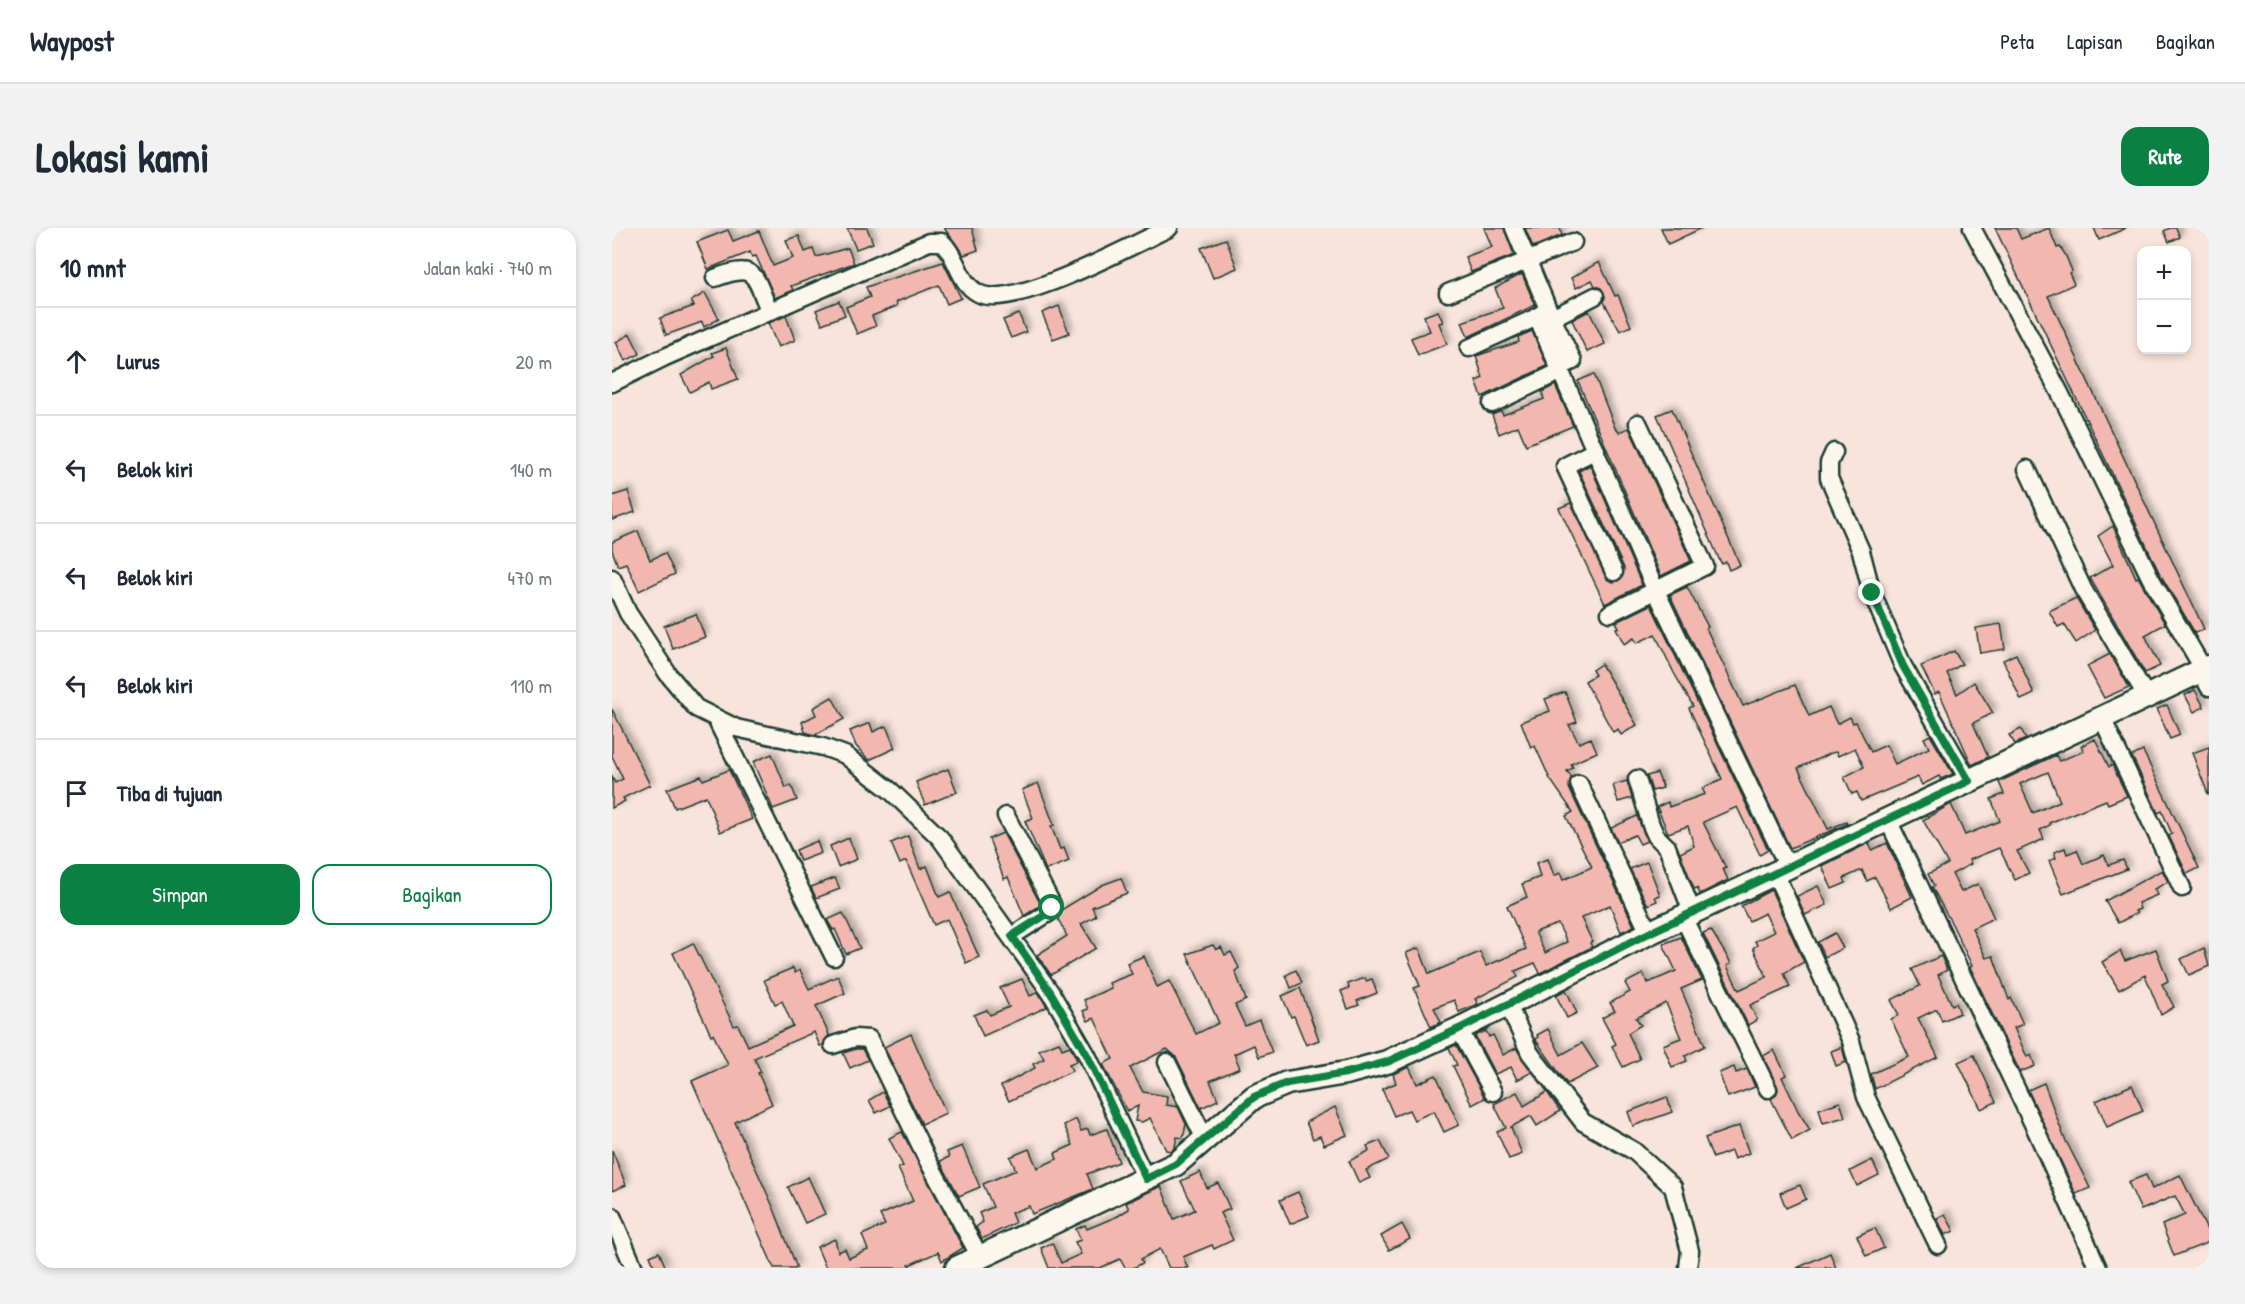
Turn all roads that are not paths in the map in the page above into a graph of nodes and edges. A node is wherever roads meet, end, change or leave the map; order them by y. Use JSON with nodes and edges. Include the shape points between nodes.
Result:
{"nodes":[{"id":1,"x":1169,"y":228,"type":"edge"},
{"id":2,"x":1514,"y":228,"type":"edge"},
{"id":3,"x":1972,"y":228,"type":"edge"},
{"id":4,"x":1573,"y":242,"type":"dead end"},
{"id":5,"x":1527,"y":261,"type":"junction"},
{"id":6,"x":715,"y":278,"type":"dead end"},
{"id":7,"x":1448,"y":293,"type":"dead end"},
{"id":8,"x":1595,"y":296,"type":"dead end"},
{"id":9,"x":770,"y":312,"type":"junction"},
{"id":10,"x":1546,"y":315,"type":"junction"},
{"id":11,"x":1469,"y":348,"type":"dead end"},
{"id":12,"x":1558,"y":370,"type":"junction"},
{"id":13,"x":612,"y":384,"type":"edge"},
{"id":14,"x":1492,"y":404,"type":"dead end"},
{"id":15,"x":1638,"y":423,"type":"dead end"},
{"id":16,"x":1596,"y":450,"type":"junction"},
{"id":17,"x":1834,"y":452,"type":"dead end"},
{"id":18,"x":2027,"y":469,"type":"dead end"},
{"id":19,"x":1614,"y":572,"type":"dead end"},
{"id":20,"x":612,"y":578,"type":"edge"},
{"id":21,"x":1655,"y":589,"type":"junction"},
{"id":22,"x":1610,"y":613,"type":"dead end"},
{"id":23,"x":2206,"y":674,"type":"edge"},
{"id":24,"x":2147,"y":696,"type":"junction"},
{"id":25,"x":2102,"y":718,"type":"junction"},
{"id":26,"x":716,"y":719,"type":"junction"},
{"id":27,"x":1637,"y":779,"type":"dead end"},
{"id":28,"x":1969,"y":781,"type":"junction"},
{"id":29,"x":1579,"y":784,"type":"dead end"},
{"id":30,"x":1006,"y":816,"type":"dead end"},
{"id":31,"x":1888,"y":820,"type":"junction"},
{"id":32,"x":1781,"y":870,"type":"junction"},
{"id":33,"x":2182,"y":888,"type":"dead end"},
{"id":34,"x":1687,"y":915,"type":"junction"},
{"id":35,"x":1649,"y":933,"type":"junction"},
{"id":36,"x":1012,"y":936,"type":"junction"},
{"id":37,"x":834,"y":957,"type":"dead end"},
{"id":38,"x":1508,"y":1005,"type":"junction"},
{"id":39,"x":1459,"y":1029,"type":"junction"},
{"id":40,"x":832,"y":1045,"type":"dead end"},
{"id":41,"x":1167,"y":1062,"type":"dead end"},
{"id":42,"x":1768,"y":1089,"type":"dead end"},
{"id":43,"x":1493,"y":1092,"type":"dead end"},
{"id":44,"x":1205,"y":1139,"type":"junction"},
{"id":45,"x":1146,"y":1179,"type":"junction"},
{"id":46,"x":612,"y":1216,"type":"edge"},
{"id":47,"x":1938,"y":1245,"type":"dead end"},
{"id":48,"x":980,"y":1257,"type":"junction"},
{"id":49,"x":634,"y":1268,"type":"edge"},
{"id":50,"x":957,"y":1268,"type":"edge"},
{"id":51,"x":1688,"y":1268,"type":"edge"},
{"id":52,"x":2098,"y":1268,"type":"edge"}],
"edges":[{"from":1,"to":9,"type":"street","via":[[1040,287],[999,297],[980,295],[969,287],[952,251],[942,242],[930,242]]},
{"from":2,"to":5,"type":"street"},
{"from":3,"to":23,"type":"street","via":[[2060,393],[2151,579]]},
{"from":4,"to":5,"type":"street"},
{"from":5,"to":7,"type":"street"},
{"from":5,"to":10,"type":"street"},
{"from":6,"to":9,"type":"street","via":[[739,269],[748,271]]},
{"from":8,"to":10,"type":"street"},
{"from":9,"to":13,"type":"street"},
{"from":10,"to":11,"type":"street"},
{"from":10,"to":12,"type":"street"},
{"from":12,"to":14,"type":"street"},
{"from":12,"to":16,"type":"street"},
{"from":15,"to":21,"type":"street","via":[[1705,566]]},
{"from":16,"to":19,"type":"street","via":[[1565,466]]},
{"from":16,"to":21,"type":"street"},
{"from":17,"to":28,"type":"street","via":[[1829,478],[1861,551],[1872,593],[1903,666]]},
{"from":18,"to":24,"type":"street","via":[[2084,589]]},
{"from":20,"to":26,"type":"street","via":[[628,613],[668,674],[696,708]]},
{"from":21,"to":22,"type":"street"},
{"from":21,"to":32,"type":"street"},
{"from":23,"to":24,"type":"street"},
{"from":24,"to":25,"type":"street"},
{"from":25,"to":28,"type":"street"},
{"from":25,"to":33,"type":"street"},
{"from":26,"to":36,"type":"street","via":[[736,728],[845,755],[891,791],[940,838]]},
{"from":26,"to":37,"type":"street"},
{"from":27,"to":34,"type":"street","via":[[1651,825],[1667,847]]},
{"from":28,"to":31,"type":"street"},
{"from":29,"to":35,"type":"street"},
{"from":30,"to":36,"type":"street","via":[[1052,904],[1050,912]]},
{"from":31,"to":32,"type":"street"},
{"from":31,"to":52,"type":"street"},
{"from":32,"to":34,"type":"street"},
{"from":32,"to":47,"type":"street","via":[[1851,1041],[1866,1097]]},
{"from":34,"to":35,"type":"street"},
{"from":34,"to":42,"type":"street"},
{"from":35,"to":38,"type":"street"},
{"from":36,"to":45,"type":"street","via":[[1087,1055]]},
{"from":38,"to":39,"type":"street"},
{"from":38,"to":51,"type":"street","via":[[1530,1053],[1583,1122],[1634,1151],[1673,1187],[1690,1251]]},
{"from":39,"to":43,"type":"street"},
{"from":39,"to":44,"type":"street","via":[[1387,1062],[1274,1088],[1254,1097]]},
{"from":40,"to":48,"type":"street","via":[[855,1038],[869,1039]]},
{"from":41,"to":44,"type":"street"},
{"from":44,"to":45,"type":"street","via":[[1176,1164]]},
{"from":45,"to":48,"type":"street"},
{"from":46,"to":49,"type":"street"},
{"from":48,"to":50,"type":"street"}]}
